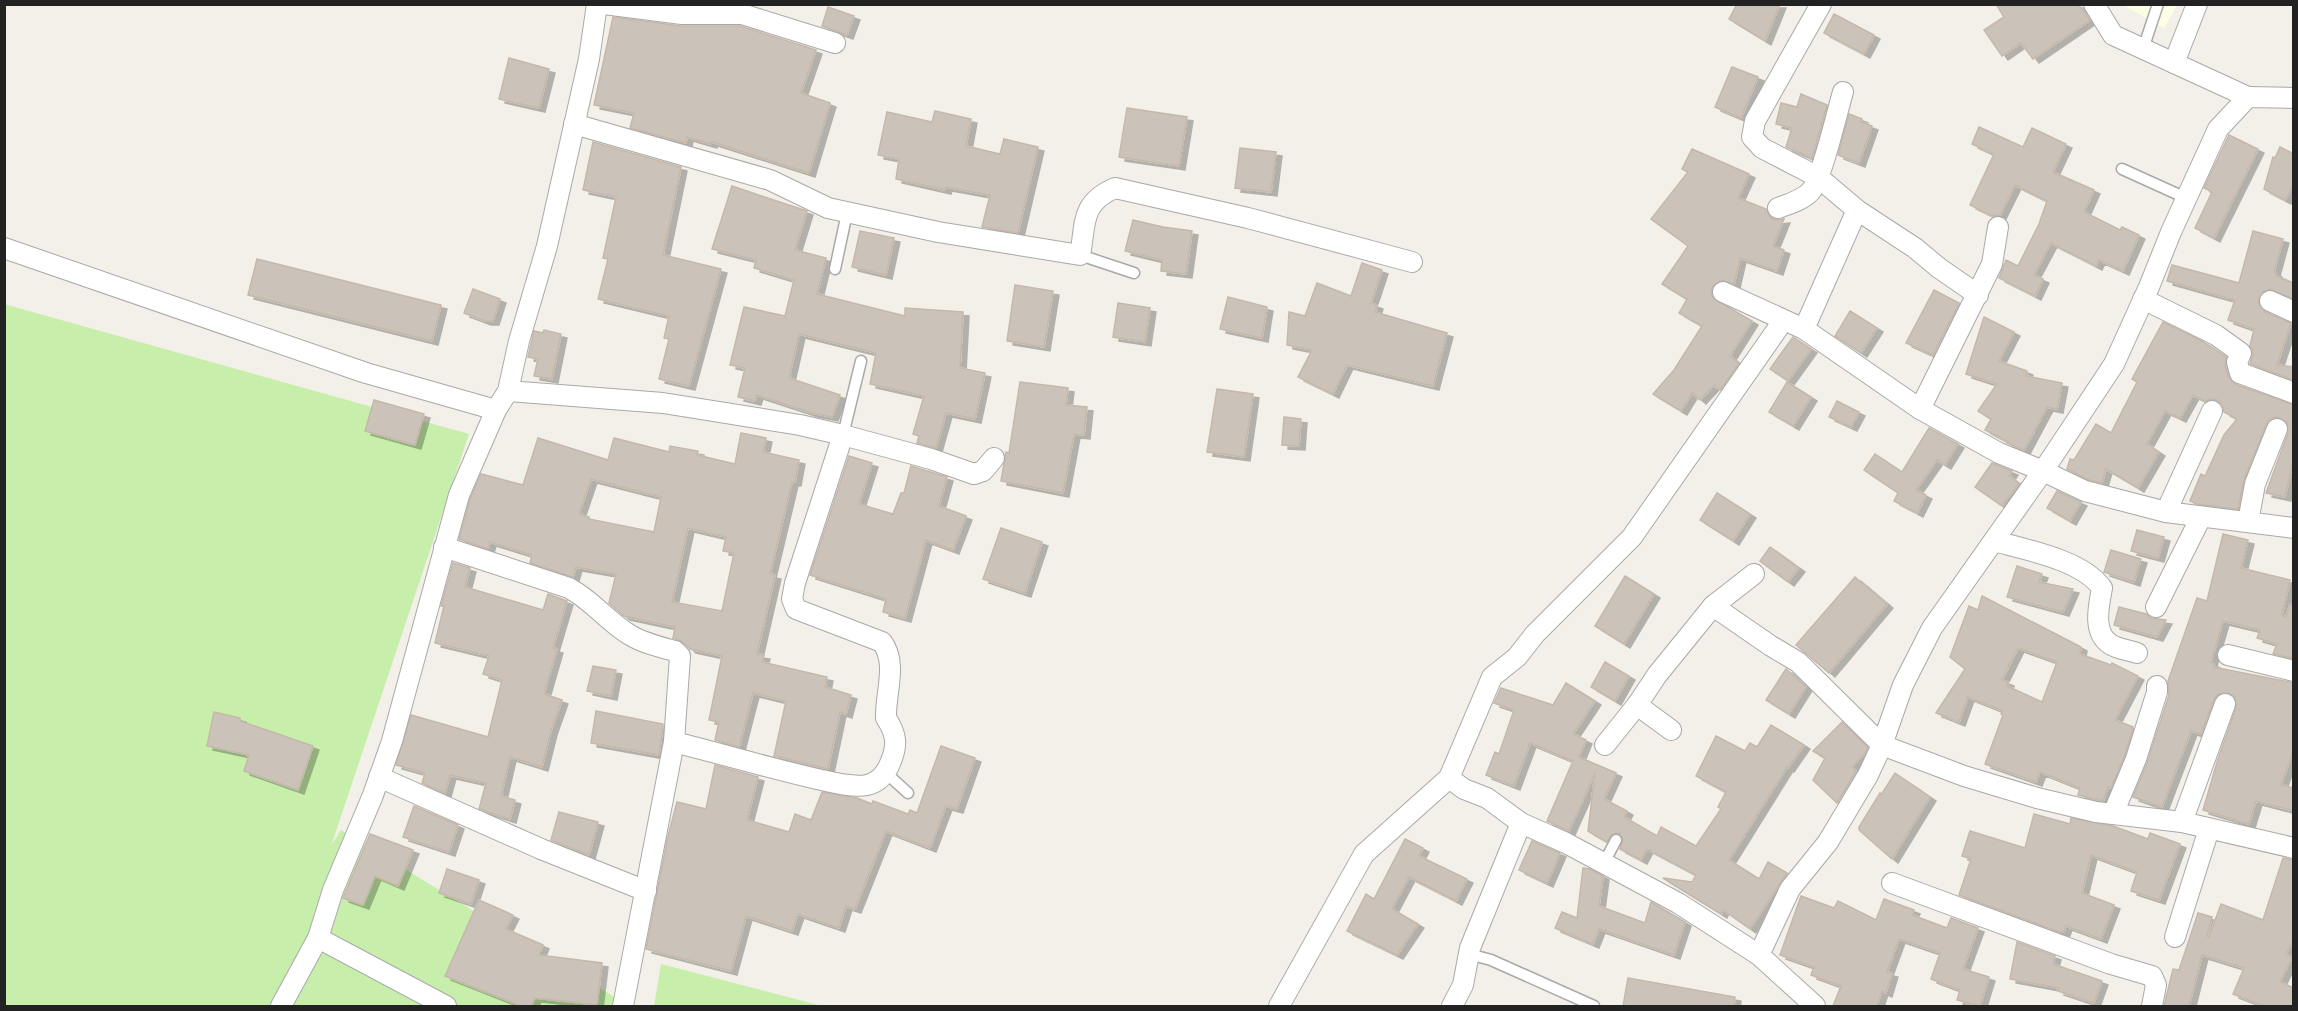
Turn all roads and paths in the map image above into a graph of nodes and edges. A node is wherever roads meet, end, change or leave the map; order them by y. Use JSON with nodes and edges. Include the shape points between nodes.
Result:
{"nodes":[{"id":1,"x":597,"y":4,"type":"edge"},
{"id":2,"x":604,"y":4,"type":"edge"},
{"id":3,"x":1821,"y":4,"type":"edge"},
{"id":4,"x":2094,"y":4,"type":"edge"},
{"id":5,"x":2158,"y":4,"type":"edge"},
{"id":6,"x":2197,"y":4,"type":"edge"},
{"id":7,"x":835,"y":43,"type":"dead end"},
{"id":8,"x":2143,"y":49,"type":"junction"},
{"id":9,"x":2174,"y":63,"type":"junction"},
{"id":10,"x":1843,"y":92,"type":"dead end"},
{"id":11,"x":2248,"y":97,"type":"junction"},
{"id":12,"x":2294,"y":98,"type":"edge"},
{"id":13,"x":574,"y":123,"type":"junction"},
{"id":14,"x":2122,"y":169,"type":"dead end"},
{"id":15,"x":1818,"y":177,"type":"junction"},
{"id":16,"x":2186,"y":198,"type":"junction"},
{"id":17,"x":1778,"y":208,"type":"dead end"},
{"id":18,"x":1857,"y":210,"type":"junction"},
{"id":19,"x":847,"y":213,"type":"junction"},
{"id":20,"x":1998,"y":227,"type":"dead end"},
{"id":21,"x":4,"y":248,"type":"edge"},
{"id":22,"x":1080,"y":255,"type":"junction"},
{"id":23,"x":1412,"y":262,"type":"dead end"},
{"id":24,"x":835,"y":269,"type":"dead end"},
{"id":25,"x":1134,"y":273,"type":"dead end"},
{"id":26,"x":1723,"y":292,"type":"dead end"},
{"id":27,"x":1978,"y":295,"type":"junction"},
{"id":28,"x":2143,"y":299,"type":"junction"},
{"id":29,"x":2270,"y":301,"type":"dead end"},
{"id":30,"x":2294,"y":312,"type":"edge"},
{"id":31,"x":1783,"y":321,"type":"junction"},
{"id":32,"x":1804,"y":329,"type":"junction"},
{"id":33,"x":861,"y":361,"type":"dead end"},
{"id":34,"x":508,"y":391,"type":"junction"},
{"id":35,"x":2294,"y":393,"type":"edge"},
{"id":36,"x":1920,"y":409,"type":"junction"},
{"id":37,"x":496,"y":410,"type":"junction"},
{"id":38,"x":2212,"y":411,"type":"dead end"},
{"id":39,"x":2277,"y":429,"type":"dead end"},
{"id":40,"x":843,"y":435,"type":"junction"},
{"id":41,"x":994,"y":458,"type":"dead end"},
{"id":42,"x":2043,"y":471,"type":"junction"},
{"id":43,"x":2166,"y":512,"type":"junction"},
{"id":44,"x":2200,"y":517,"type":"junction"},
{"id":45,"x":2248,"y":522,"type":"junction"},
{"id":46,"x":2294,"y":528,"type":"edge"},
{"id":47,"x":1994,"y":541,"type":"junction"},
{"id":48,"x":444,"y":547,"type":"junction"},
{"id":49,"x":1754,"y":574,"type":"dead end"},
{"id":50,"x":1713,"y":606,"type":"junction"},
{"id":51,"x":2156,"y":607,"type":"dead end"},
{"id":52,"x":2138,"y":653,"type":"dead end"},
{"id":53,"x":2228,"y":655,"type":"dead end"},
{"id":54,"x":2294,"y":671,"type":"edge"},
{"id":55,"x":2157,"y":686,"type":"dead end"},
{"id":56,"x":2225,"y":704,"type":"dead end"},
{"id":57,"x":1637,"y":705,"type":"junction"},
{"id":58,"x":1671,"y":730,"type":"dead end"},
{"id":59,"x":674,"y":742,"type":"junction"},
{"id":60,"x":1605,"y":745,"type":"dead end"},
{"id":61,"x":1882,"y":745,"type":"junction"},
{"id":62,"x":886,"y":773,"type":"junction"},
{"id":63,"x":379,"y":777,"type":"junction"},
{"id":64,"x":1449,"y":778,"type":"junction"},
{"id":65,"x":908,"y":793,"type":"dead end"},
{"id":66,"x":2113,"y":814,"type":"junction"},
{"id":67,"x":2182,"y":822,"type":"junction"},
{"id":68,"x":1521,"y":823,"type":"junction"},
{"id":69,"x":2209,"y":829,"type":"junction"},
{"id":70,"x":1616,"y":840,"type":"dead end"},
{"id":71,"x":2294,"y":848,"type":"edge"},
{"id":72,"x":1604,"y":863,"type":"junction"},
{"id":73,"x":1892,"y":884,"type":"dead end"},
{"id":74,"x":646,"y":891,"type":"junction"},
{"id":75,"x":2175,"y":937,"type":"dead end"},
{"id":76,"x":318,"y":938,"type":"junction"},
{"id":77,"x":1469,"y":954,"type":"junction"},
{"id":78,"x":1760,"y":955,"type":"junction"},
{"id":79,"x":1572,"y":1002,"type":"edge"},
{"id":80,"x":281,"y":1006,"type":"edge"},
{"id":81,"x":447,"y":1006,"type":"edge"},
{"id":82,"x":623,"y":1006,"type":"edge"},
{"id":83,"x":1279,"y":1006,"type":"edge"},
{"id":84,"x":1452,"y":1006,"type":"edge"},
{"id":85,"x":1594,"y":1006,"type":"edge"},
{"id":86,"x":1815,"y":1006,"type":"edge"},
{"id":87,"x":2152,"y":1006,"type":"edge"}],
"edges":[{"from":1,"to":13,"type":"street"},
{"from":2,"to":7,"type":"street","via":[[682,14],[742,14]]},
{"from":3,"to":15,"type":"street","via":[[1755,121],[1752,137],[1762,148]]},
{"from":4,"to":8,"type":"street","via":[[2113,35]]},
{"from":5,"to":8,"type":"lane"},
{"from":6,"to":9,"type":"street"},
{"from":8,"to":9,"type":"street"},
{"from":9,"to":11,"type":"street"},
{"from":10,"to":15,"type":"street"},
{"from":11,"to":12,"type":"street"},
{"from":11,"to":16,"type":"street","via":[[2218,129]]},
{"from":13,"to":19,"type":"street","via":[[770,180],[800,197]]},
{"from":13,"to":34,"type":"street","via":[[547,246]]},
{"from":14,"to":16,"type":"lane"},
{"from":15,"to":17,"type":"street","via":[[1811,191]]},
{"from":15,"to":18,"type":"street"},
{"from":16,"to":28,"type":"street"},
{"from":18,"to":27,"type":"street"},
{"from":18,"to":32,"type":"street"},
{"from":19,"to":22,"type":"street"},
{"from":19,"to":24,"type":"lane"},
{"from":20,"to":27,"type":"street","via":[[1992,264]]},
{"from":21,"to":37,"type":"street","via":[[366,373]]},
{"from":22,"to":23,"type":"street","via":[[1090,205],[1115,188],[1248,218]]},
{"from":22,"to":25,"type":"lane"},
{"from":26,"to":31,"type":"street"},
{"from":27,"to":36,"type":"street"},
{"from":28,"to":35,"type":"street","via":[[2216,335],[2241,353],[2237,362],[2240,373]]},
{"from":28,"to":42,"type":"street","via":[[2114,364]]},
{"from":29,"to":30,"type":"street"},
{"from":31,"to":32,"type":"street"},
{"from":31,"to":64,"type":"street","via":[[1632,537],[1535,633],[1517,657],[1492,677]]},
{"from":32,"to":36,"type":"street"},
{"from":33,"to":40,"type":"lane"},
{"from":34,"to":37,"type":"street"},
{"from":34,"to":40,"type":"street","via":[[663,403]]},
{"from":36,"to":42,"type":"street","via":[[1999,453]]},
{"from":37,"to":48,"type":"street","via":[[459,495]]},
{"from":38,"to":43,"type":"street"},
{"from":39,"to":45,"type":"street","via":[[2255,484]]},
{"from":40,"to":41,"type":"street","via":[[974,474],[983,471]]},
{"from":40,"to":62,"type":"street","via":[[792,599],[796,609],[882,642],[889,651],[885,718],[897,740]]},
{"from":42,"to":43,"type":"street","via":[[2085,491]]},
{"from":42,"to":47,"type":"street"},
{"from":43,"to":44,"type":"street"},
{"from":44,"to":45,"type":"street"},
{"from":44,"to":51,"type":"street"},
{"from":45,"to":46,"type":"street"},
{"from":47,"to":52,"type":"street","via":[[2041,554],[2089,575],[2102,588],[2098,618],[2106,640]]},
{"from":47,"to":61,"type":"street","via":[[1932,628],[1903,685]]},
{"from":48,"to":59,"type":"street","via":[[569,588],[588,598],[631,636],[675,651],[681,661]]},
{"from":48,"to":63,"type":"street","via":[[393,741]]},
{"from":49,"to":50,"type":"street"},
{"from":50,"to":57,"type":"street"},
{"from":50,"to":61,"type":"street","via":[[1798,662]]},
{"from":53,"to":54,"type":"street"},
{"from":55,"to":66,"type":"street","via":[[2136,759]]},
{"from":56,"to":67,"type":"street"},
{"from":57,"to":58,"type":"street"},
{"from":57,"to":60,"type":"street"},
{"from":59,"to":62,"type":"street","via":[[833,782],[865,786]]},
{"from":59,"to":74,"type":"street"},
{"from":61,"to":66,"type":"street","via":[[2037,798]]},
{"from":61,"to":78,"type":"street","via":[[1828,842],[1790,889]]},
{"from":62,"to":65,"type":"lane"},
{"from":63,"to":74,"type":"street"},
{"from":63,"to":76,"type":"street"},
{"from":64,"to":68,"type":"street","via":[[1487,798]]},
{"from":64,"to":83,"type":"street","via":[[1364,854]]},
{"from":66,"to":67,"type":"street"},
{"from":67,"to":69,"type":"street"},
{"from":68,"to":72,"type":"street"},
{"from":68,"to":77,"type":"street"},
{"from":69,"to":71,"type":"street"},
{"from":69,"to":75,"type":"street"},
{"from":70,"to":72,"type":"lane"},
{"from":72,"to":78,"type":"street","via":[[1678,903]]},
{"from":73,"to":87,"type":"street","via":[[2152,976],[2156,985]]},
{"from":74,"to":82,"type":"street"},
{"from":76,"to":80,"type":"street"},
{"from":76,"to":81,"type":"street"},
{"from":77,"to":79,"type":"lane","via":[[1491,960]]},
{"from":77,"to":84,"type":"street","via":[[1463,985]]},
{"from":78,"to":86,"type":"street"},
{"from":79,"to":85,"type":"lane"}]}
